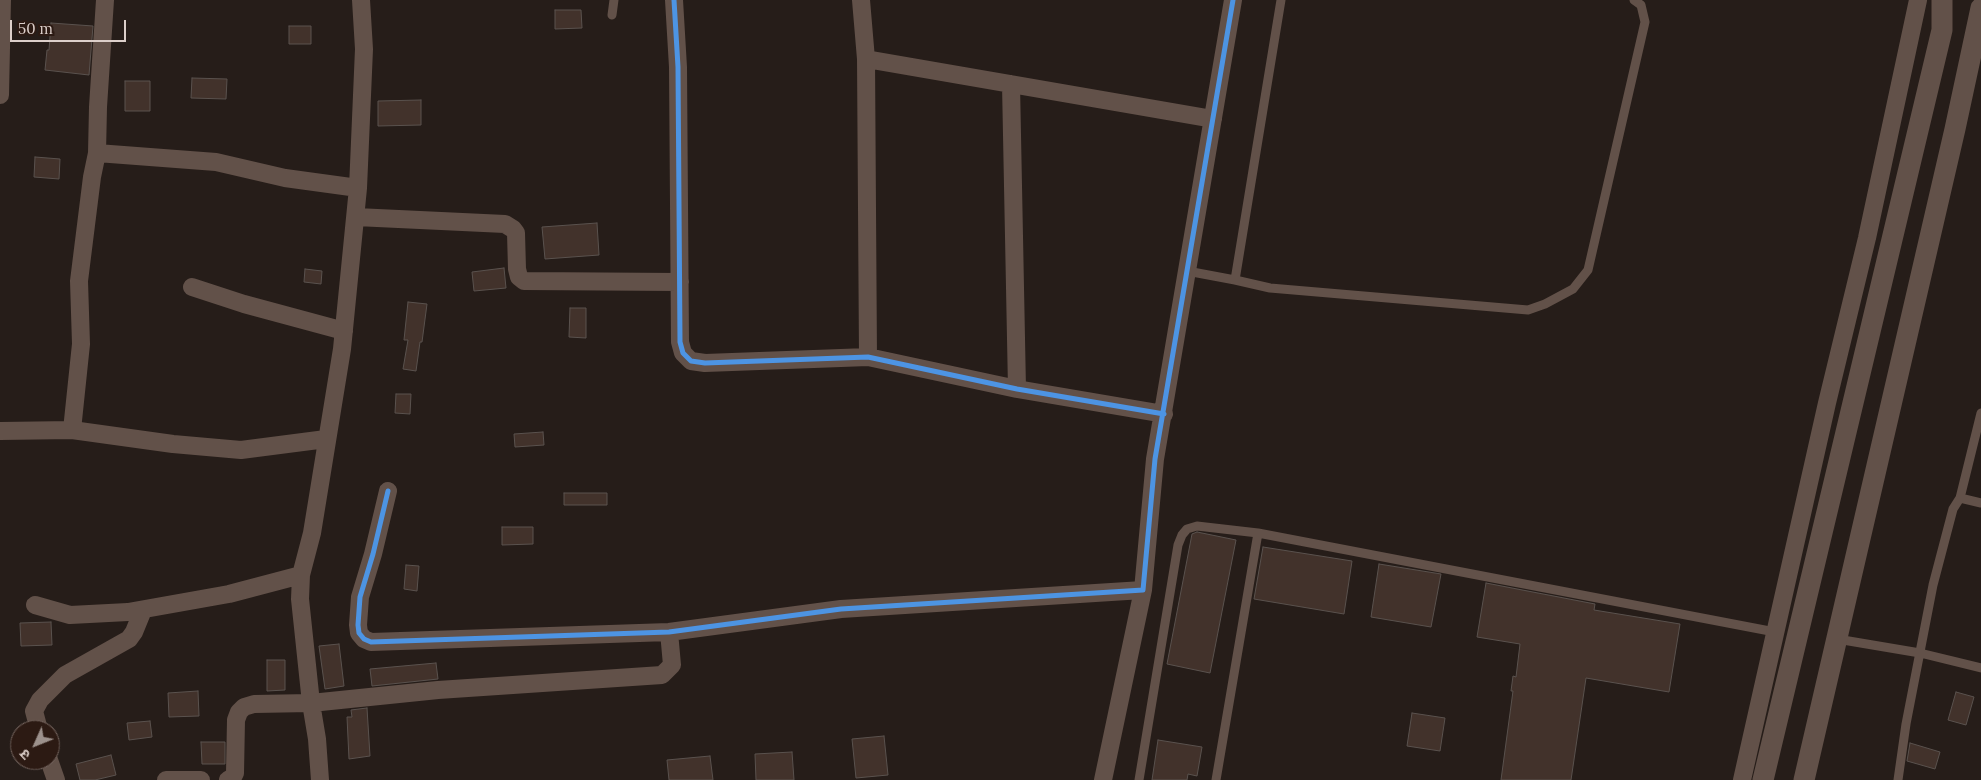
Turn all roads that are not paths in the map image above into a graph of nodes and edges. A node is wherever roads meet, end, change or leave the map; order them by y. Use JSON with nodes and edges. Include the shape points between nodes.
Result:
{"nodes":[{"id":1,"x":2,"y":0,"type":"edge"},
{"id":2,"x":105,"y":0,"type":"edge"},
{"id":3,"x":361,"y":0,"type":"edge"},
{"id":4,"x":614,"y":0,"type":"edge"},
{"id":5,"x":674,"y":0,"type":"edge"},
{"id":6,"x":862,"y":0,"type":"edge"},
{"id":7,"x":1233,"y":0,"type":"edge"},
{"id":8,"x":1281,"y":0,"type":"edge"},
{"id":9,"x":1634,"y":0,"type":"edge"},
{"id":10,"x":1918,"y":0,"type":"edge"},
{"id":11,"x":1942,"y":0,"type":"edge"},
{"id":12,"x":1981,"y":8,"type":"edge"},
{"id":13,"x":612,"y":15,"type":"dead end"},
{"id":14,"x":866,"y":59,"type":"junction"},
{"id":15,"x":1011,"y":84,"type":"junction"},
{"id":16,"x":0,"y":94,"type":"edge"},
{"id":17,"x":1213,"y":119,"type":"junction"},
{"id":18,"x":97,"y":154,"type":"junction"},
{"id":19,"x":358,"y":188,"type":"junction"},
{"id":20,"x":356,"y":217,"type":"junction"},
{"id":21,"x":1187,"y":271,"type":"junction"},
{"id":22,"x":1235,"y":280,"type":"junction"},
{"id":23,"x":680,"y":282,"type":"junction"},
{"id":24,"x":192,"y":287,"type":"dead end"},
{"id":25,"x":344,"y":331,"type":"junction"},
{"id":26,"x":868,"y":357,"type":"junction"},
{"id":27,"x":1017,"y":390,"type":"junction"},
{"id":28,"x":1981,"y":413,"type":"edge"},
{"id":29,"x":1164,"y":414,"type":"junction"},
{"id":30,"x":72,"y":430,"type":"junction"},
{"id":31,"x":0,"y":431,"type":"edge"},
{"id":32,"x":326,"y":439,"type":"junction"},
{"id":33,"x":388,"y":491,"type":"dead end"},
{"id":34,"x":1960,"y":498,"type":"junction"},
{"id":35,"x":1981,"y":503,"type":"edge"},
{"id":36,"x":1258,"y":532,"type":"junction"},
{"id":37,"x":301,"y":575,"type":"junction"},
{"id":38,"x":1143,"y":590,"type":"junction"},
{"id":39,"x":35,"y":605,"type":"dead end"},
{"id":40,"x":143,"y":610,"type":"junction"},
{"id":41,"x":669,"y":632,"type":"junction"},
{"id":42,"x":1776,"y":632,"type":"junction"},
{"id":43,"x":1837,"y":639,"type":"junction"},
{"id":44,"x":1920,"y":653,"type":"junction"},
{"id":45,"x":1981,"y":668,"type":"edge"},
{"id":46,"x":311,"y":703,"type":"junction"},
{"id":47,"x":36,"y":720,"type":"edge"},
{"id":48,"x":166,"y":780,"type":"edge"},
{"id":49,"x":201,"y":780,"type":"edge"},
{"id":50,"x":228,"y":780,"type":"edge"},
{"id":51,"x":320,"y":780,"type":"edge"},
{"id":52,"x":1103,"y":780,"type":"edge"},
{"id":53,"x":1139,"y":780,"type":"edge"},
{"id":54,"x":1216,"y":780,"type":"edge"},
{"id":55,"x":1742,"y":780,"type":"edge"},
{"id":56,"x":1763,"y":780,"type":"edge"},
{"id":57,"x":1804,"y":780,"type":"edge"},
{"id":58,"x":1898,"y":780,"type":"edge"}],
"edges":[{"from":1,"to":16,"type":"street"},
{"from":2,"to":18,"type":"street"},
{"from":3,"to":19,"type":"street","via":[[364,50]]},
{"from":4,"to":13,"type":"lane"},
{"from":5,"to":23,"type":"street","via":[[678,67]]},
{"from":6,"to":14,"type":"street"},
{"from":7,"to":17,"type":"street"},
{"from":8,"to":22,"type":"lane"},
{"from":9,"to":22,"type":"lane","via":[[1641,5],[1645,22],[1588,270],[1573,289],[1528,310],[1270,288]]},
{"from":10,"to":42,"type":"street"},
{"from":11,"to":56,"type":"street","via":[[1942,30]]},
{"from":12,"to":43,"type":"street"},
{"from":14,"to":15,"type":"street"},
{"from":14,"to":26,"type":"street"},
{"from":15,"to":17,"type":"street"},
{"from":15,"to":27,"type":"street"},
{"from":17,"to":21,"type":"street"},
{"from":18,"to":19,"type":"street","via":[[216,162],[285,178]]},
{"from":18,"to":30,"type":"street","via":[[79,281],[81,344]]},
{"from":19,"to":20,"type":"street"},
{"from":20,"to":23,"type":"street","via":[[505,224],[516,233],[517,269],[524,281]]},
{"from":20,"to":25,"type":"street"},
{"from":21,"to":22,"type":"lane"},
{"from":21,"to":29,"type":"street"},
{"from":23,"to":26,"type":"street","via":[[680,342],[683,353],[691,361]]},
{"from":24,"to":25,"type":"street"},
{"from":25,"to":32,"type":"street"},
{"from":26,"to":27,"type":"street"},
{"from":27,"to":29,"type":"street"},
{"from":28,"to":34,"type":"lane"},
{"from":29,"to":38,"type":"street","via":[[1155,459]]},
{"from":30,"to":31,"type":"street"},
{"from":30,"to":32,"type":"street","via":[[241,450]]},
{"from":32,"to":37,"type":"street","via":[[312,533]]},
{"from":33,"to":41,"type":"street","via":[[360,597],[358,625],[364,639],[371,642]]},
{"from":34,"to":35,"type":"lane"},
{"from":34,"to":44,"type":"lane","via":[[1953,509],[1933,584]]},
{"from":36,"to":42,"type":"lane"},
{"from":36,"to":53,"type":"lane","via":[[1197,526],[1187,529],[1182,535]]},
{"from":36,"to":54,"type":"lane"},
{"from":37,"to":40,"type":"street","via":[[229,594]]},
{"from":37,"to":46,"type":"street","via":[[300,599]]},
{"from":38,"to":41,"type":"street","via":[[841,609]]},
{"from":38,"to":52,"type":"street"},
{"from":39,"to":40,"type":"street","via":[[83,616]]},
{"from":40,"to":47,"type":"street","via":[[129,640],[65,676],[40,700],[34,711]]},
{"from":41,"to":46,"type":"street","via":[[672,665],[662,675],[438,690]]},
{"from":42,"to":55,"type":"street"},
{"from":43,"to":44,"type":"lane"},
{"from":43,"to":57,"type":"street"},
{"from":44,"to":45,"type":"lane"},
{"from":44,"to":58,"type":"lane"},
{"from":46,"to":50,"type":"street","via":[[244,707],[236,720],[235,773]]},
{"from":46,"to":51,"type":"street"},
{"from":48,"to":49,"type":"street"}]}
